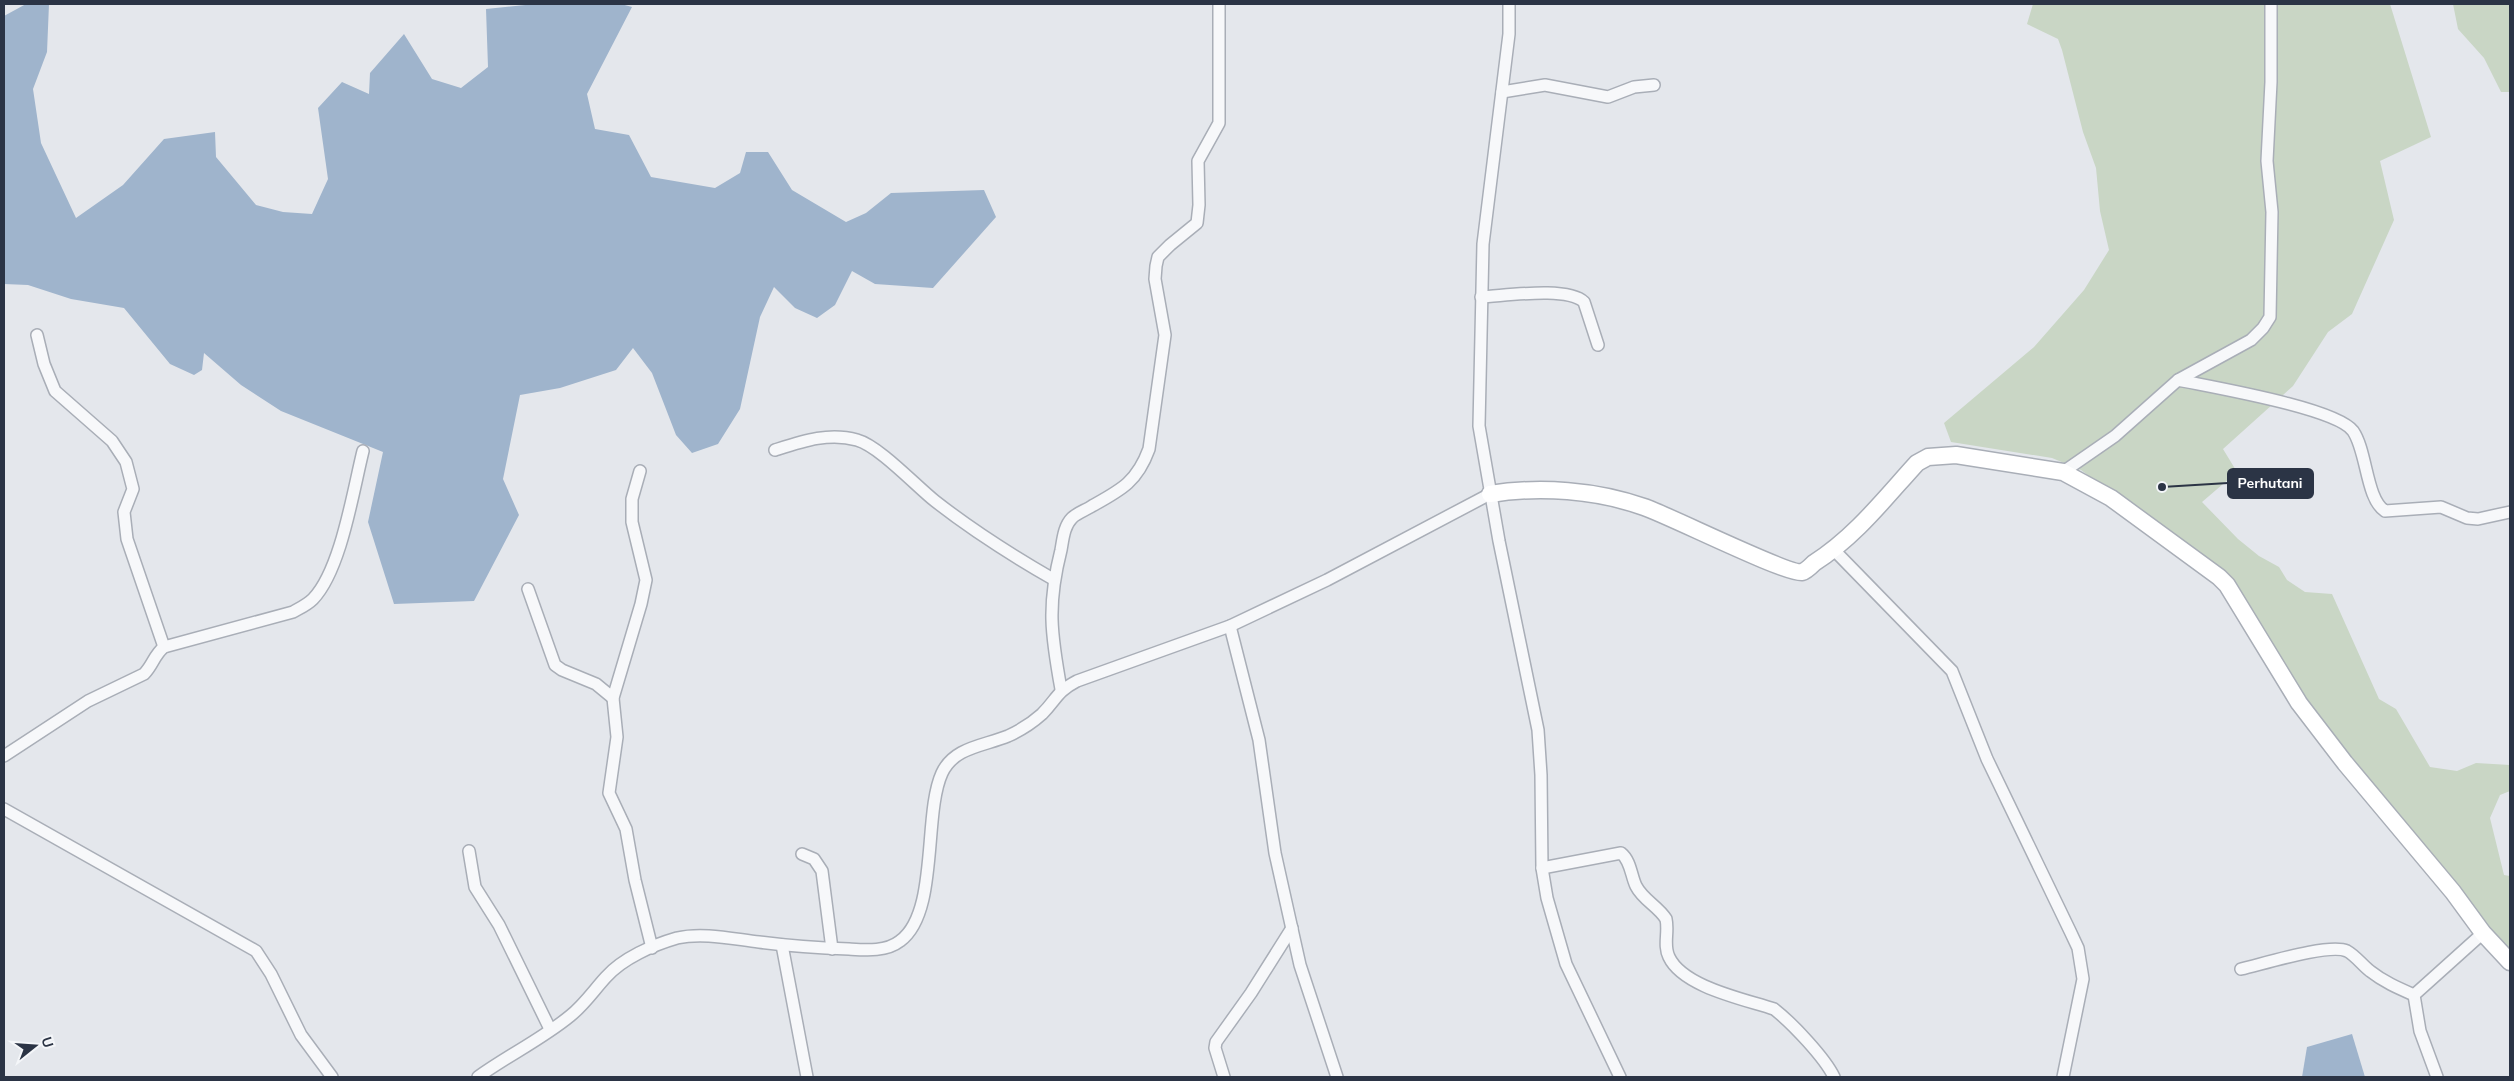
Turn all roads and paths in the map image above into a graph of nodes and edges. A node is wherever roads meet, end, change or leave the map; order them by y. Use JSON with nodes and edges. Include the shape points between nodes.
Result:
{"nodes":[{"id":1,"x":1219,"y":4,"type":"edge"},
{"id":2,"x":1509,"y":4,"type":"edge"},
{"id":3,"x":2271,"y":4,"type":"edge"},
{"id":4,"x":1654,"y":85,"type":"dead end"},
{"id":5,"x":1502,"y":92,"type":"junction"},
{"id":6,"x":1481,"y":298,"type":"junction"},
{"id":7,"x":37,"y":335,"type":"dead end"},
{"id":8,"x":1598,"y":345,"type":"dead end"},
{"id":9,"x":2178,"y":380,"type":"junction"},
{"id":10,"x":775,"y":450,"type":"dead end"},
{"id":11,"x":363,"y":451,"type":"dead end"},
{"id":12,"x":640,"y":471,"type":"dead end"},
{"id":13,"x":2063,"y":472,"type":"junction"},
{"id":14,"x":1490,"y":494,"type":"junction"},
{"id":15,"x":2510,"y":512,"type":"edge"},
{"id":16,"x":1834,"y":550,"type":"junction"},
{"id":17,"x":1053,"y":579,"type":"junction"},
{"id":18,"x":528,"y":589,"type":"dead end"},
{"id":19,"x":1230,"y":626,"type":"junction"},
{"id":20,"x":164,"y":647,"type":"junction"},
{"id":21,"x":1061,"y":689,"type":"junction"},
{"id":22,"x":613,"y":698,"type":"junction"},
{"id":23,"x":4,"y":756,"type":"edge"},
{"id":24,"x":4,"y":809,"type":"edge"},
{"id":25,"x":469,"y":851,"type":"dead end"},
{"id":26,"x":802,"y":854,"type":"dead end"},
{"id":27,"x":1542,"y":868,"type":"junction"},
{"id":28,"x":1292,"y":928,"type":"junction"},
{"id":29,"x":2483,"y":933,"type":"junction"},
{"id":30,"x":782,"y":945,"type":"junction"},
{"id":31,"x":652,"y":948,"type":"junction"},
{"id":32,"x":832,"y":949,"type":"junction"},
{"id":33,"x":2510,"y":962,"type":"edge"},
{"id":34,"x":2241,"y":970,"type":"dead end"},
{"id":35,"x":2414,"y":994,"type":"junction"},
{"id":36,"x":550,"y":1029,"type":"junction"},
{"id":37,"x":332,"y":1077,"type":"edge"},
{"id":38,"x":478,"y":1077,"type":"edge"},
{"id":39,"x":807,"y":1077,"type":"edge"},
{"id":40,"x":1224,"y":1077,"type":"edge"},
{"id":41,"x":1337,"y":1077,"type":"edge"},
{"id":42,"x":1620,"y":1077,"type":"edge"},
{"id":43,"x":1834,"y":1077,"type":"edge"},
{"id":44,"x":2063,"y":1077,"type":"edge"},
{"id":45,"x":2437,"y":1077,"type":"edge"}],
"edges":[{"from":1,"to":17,"type":"street","via":[[1219,123],[1198,161],[1197,223],[1158,257],[1156,266],[1166,335],[1149,449],[1132,481],[1072,518],[1066,526]]},
{"from":2,"to":5,"type":"street"},
{"from":3,"to":9,"type":"street","via":[[2267,161],[2272,212],[2270,318],[2251,340]]},
{"from":4,"to":5,"type":"street","via":[[1634,87],[1608,97],[1545,84]]},
{"from":5,"to":6,"type":"street","via":[[1483,244]]},
{"from":6,"to":8,"type":"street","via":[[1553,294],[1579,297],[1584,302]]},
{"from":6,"to":14,"type":"street","via":[[1479,426]]},
{"from":7,"to":20,"type":"street","via":[[55,391],[112,441],[126,462],[133,489],[124,512],[127,538]]},
{"from":9,"to":13,"type":"street","via":[[2115,436]]},
{"from":9,"to":15,"type":"street","via":[[2308,409],[2347,425],[2359,444],[2375,499],[2385,511],[2441,507],[2466,518],[2478,519]]},
{"from":10,"to":17,"type":"street","via":[[822,436],[868,444],[936,502],[1015,557]]},
{"from":11,"to":20,"type":"street","via":[[338,550],[314,598],[293,612]]},
{"from":12,"to":22,"type":"street","via":[[632,499],[632,522],[646,580]]},
{"from":13,"to":16,"type":"street","via":[[1956,455],[1928,457],[1917,463]]},
{"from":13,"to":29,"type":"street","via":[[2111,498],[2227,585],[2299,702]]},
{"from":14,"to":16,"type":"street","via":[[1526,490],[1602,496],[1643,507],[1792,571],[1802,572]]},
{"from":14,"to":19,"type":"street","via":[[1327,580]]},
{"from":14,"to":27,"type":"street","via":[[1538,730]]},
{"from":16,"to":44,"type":"street","via":[[1952,672],[1987,759],[2074,939],[2084,979]]},
{"from":17,"to":21,"type":"street","via":[[1050,603],[1052,641]]},
{"from":18,"to":22,"type":"street","via":[[555,664],[596,684]]},
{"from":19,"to":21,"type":"street"},
{"from":19,"to":28,"type":"street","via":[[1259,740],[1275,854]]},
{"from":20,"to":23,"type":"street","via":[[156,653],[144,674],[88,701]]},
{"from":21,"to":32,"type":"street","via":[[1042,714],[1029,724],[1008,736],[964,750],[950,760],[942,773],[936,795],[927,878],[919,912],[909,932],[890,946],[871,950]]},
{"from":22,"to":31,"type":"street","via":[[617,737],[609,793],[626,829]]},
{"from":24,"to":37,"type":"street","via":[[256,951],[301,1035]]},
{"from":25,"to":36,"type":"street","via":[[475,888],[499,925]]},
{"from":26,"to":32,"type":"street","via":[[814,859],[822,871]]},
{"from":27,"to":42,"type":"street","via":[[1555,932],[1566,964]]},
{"from":27,"to":43,"type":"street","via":[[1621,853],[1626,857],[1644,899],[1666,919],[1666,946],[1677,970],[1691,980],[1774,1009],[1826,1063]]},
{"from":28,"to":40,"type":"street","via":[[1216,1042]]},
{"from":28,"to":41,"type":"street","via":[[1300,965]]},
{"from":29,"to":33,"type":"street"},
{"from":29,"to":35,"type":"street"},
{"from":30,"to":31,"type":"street","via":[[704,936],[678,938]]},
{"from":30,"to":32,"type":"street"},
{"from":30,"to":39,"type":"street"},
{"from":31,"to":36,"type":"street","via":[[607,975],[583,1005]]},
{"from":34,"to":35,"type":"street","via":[[2339,948],[2388,983]]},
{"from":35,"to":45,"type":"street","via":[[2420,1031]]},
{"from":36,"to":38,"type":"street"}]}
